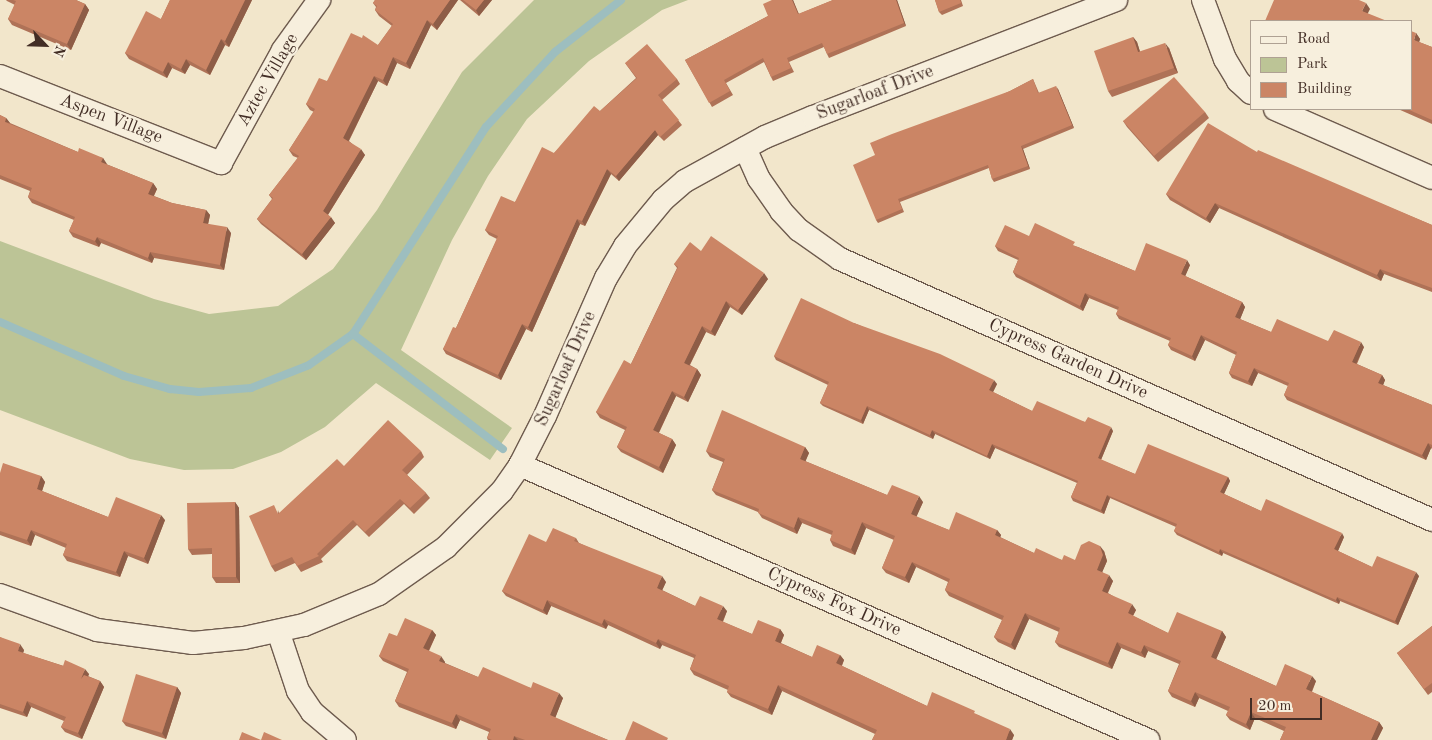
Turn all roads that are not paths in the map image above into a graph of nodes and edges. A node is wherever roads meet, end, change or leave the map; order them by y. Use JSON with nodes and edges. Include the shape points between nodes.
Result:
{"nodes":[{"id":1,"x":319,"y":0,"type":"edge"},
{"id":2,"x":1116,"y":0,"type":"edge"},
{"id":3,"x":1203,"y":0,"type":"edge"},
{"id":4,"x":0,"y":76,"type":"edge"},
{"id":5,"x":1250,"y":92,"type":"edge"},
{"id":6,"x":1277,"y":110,"type":"edge"},
{"id":7,"x":745,"y":148,"type":"junction"},
{"id":8,"x":221,"y":163,"type":"joint"},
{"id":9,"x":1432,"y":178,"type":"edge"},
{"id":10,"x":520,"y":465,"type":"junction"},
{"id":11,"x":1432,"y":520,"type":"edge"},
{"id":12,"x":0,"y":595,"type":"edge"},
{"id":13,"x":278,"y":631,"type":"junction"},
{"id":14,"x":345,"y":740,"type":"edge"},
{"id":15,"x":1148,"y":740,"type":"edge"}],
"edges":[{"from":1,"to":8,"type":"street","name":"Aztec Village","via":[[283,50]]},
{"from":2,"to":7,"type":"street","name":"Sugarloaf Drive","via":[[813,117]]},
{"from":3,"to":5,"type":"street","via":[[1224,58]]},
{"from":4,"to":8,"type":"street","name":"Aspen Village"},
{"from":6,"to":9,"type":"street"},
{"from":7,"to":10,"type":"street","name":"Sugarloaf Drive","via":[[685,181],[663,200],[625,246],[606,278],[562,380]]},
{"from":7,"to":11,"type":"street","name":"Cypress Garden Drive","via":[[759,179],[781,212],[806,236],[840,259]]},
{"from":10,"to":13,"type":"street","name":"Sugarloaf Drive","via":[[476,519],[414,572],[342,612]]},
{"from":10,"to":15,"type":"street","name":"Cypress Fox Drive"},
{"from":12,"to":13,"type":"street","name":"Sugarloaf Drive","via":[[97,630],[134,637],[193,643]]},
{"from":13,"to":14,"type":"street","via":[[303,698],[329,730]]}]}
